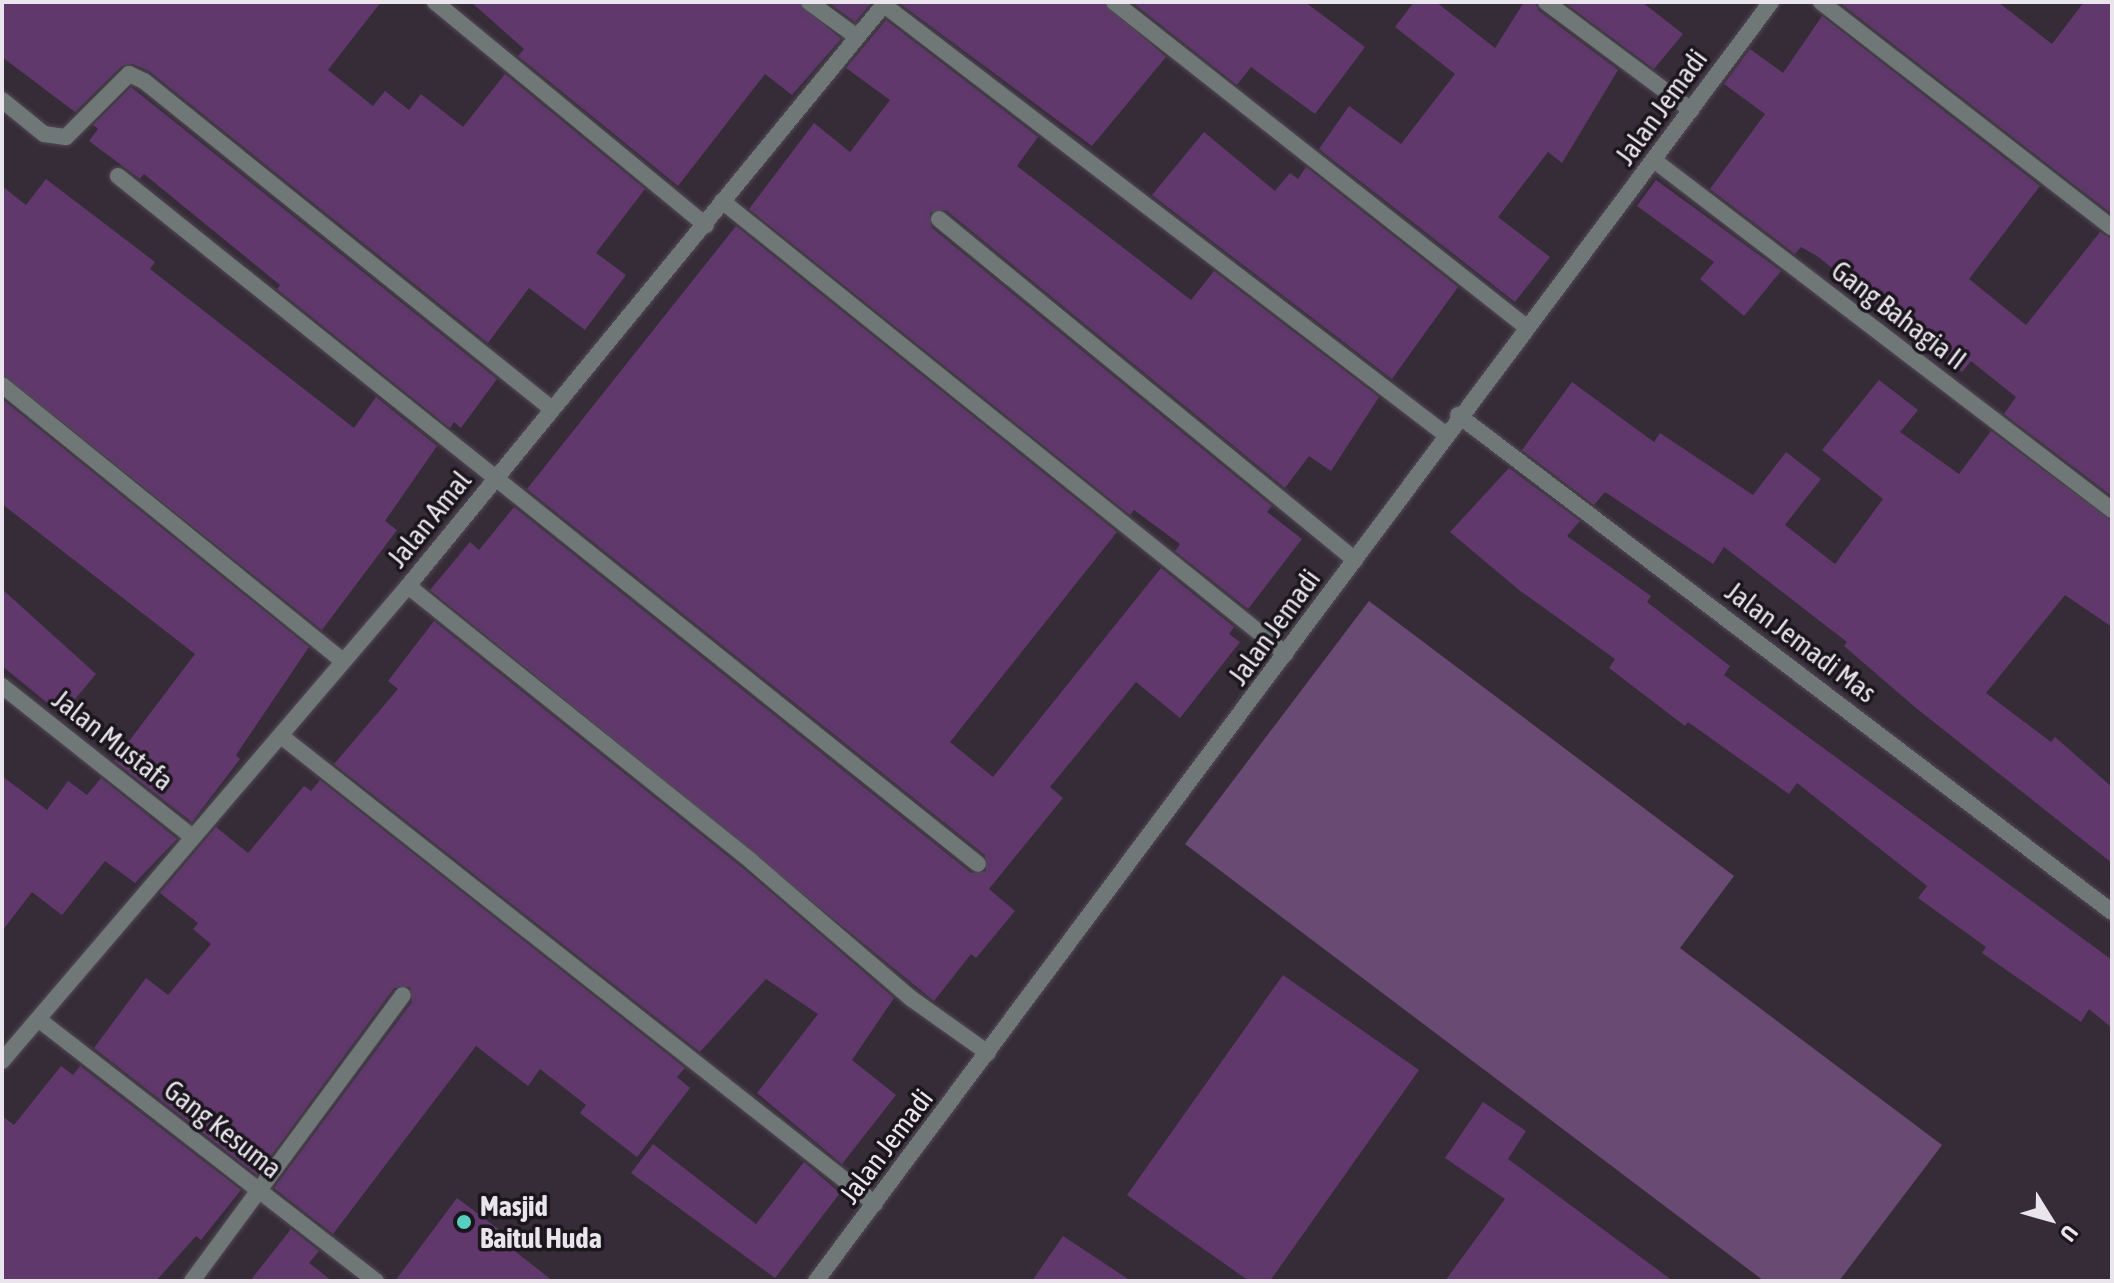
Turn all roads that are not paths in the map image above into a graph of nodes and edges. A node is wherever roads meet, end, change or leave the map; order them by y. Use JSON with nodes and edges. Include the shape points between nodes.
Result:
{"nodes":[{"id":1,"x":435,"y":2,"type":"edge"},
{"id":2,"x":809,"y":2,"type":"edge"},
{"id":3,"x":1114,"y":2,"type":"edge"},
{"id":4,"x":1546,"y":2,"type":"edge"},
{"id":5,"x":1771,"y":2,"type":"edge"},
{"id":6,"x":1821,"y":2,"type":"edge"},
{"id":7,"x":885,"y":3,"type":"edge"},
{"id":8,"x":857,"y":37,"type":"junction"},
{"id":9,"x":2,"y":100,"type":"edge"},
{"id":10,"x":1691,"y":110,"type":"junction"},
{"id":11,"x":1655,"y":161,"type":"junction"},
{"id":12,"x":118,"y":176,"type":"dead end"},
{"id":13,"x":722,"y":201,"type":"junction"},
{"id":14,"x":939,"y":219,"type":"dead end"},
{"id":15,"x":706,"y":225,"type":"junction"},
{"id":16,"x":2112,"y":228,"type":"edge"},
{"id":17,"x":1525,"y":326,"type":"junction"},
{"id":18,"x":2,"y":385,"type":"edge"},
{"id":19,"x":552,"y":409,"type":"junction"},
{"id":20,"x":1458,"y":415,"type":"junction"},
{"id":21,"x":1445,"y":434,"type":"junction"},
{"id":22,"x":498,"y":475,"type":"junction"},
{"id":23,"x":2112,"y":510,"type":"edge"},
{"id":24,"x":1355,"y":560,"type":"junction"},
{"id":25,"x":408,"y":586,"type":"junction"},
{"id":26,"x":1286,"y":654,"type":"junction"},
{"id":27,"x":343,"y":661,"type":"junction"},
{"id":28,"x":2,"y":686,"type":"edge"},
{"id":29,"x":281,"y":736,"type":"junction"},
{"id":30,"x":191,"y":836,"type":"junction"},
{"id":31,"x":978,"y":864,"type":"dead end"},
{"id":32,"x":2112,"y":912,"type":"edge"},
{"id":33,"x":403,"y":995,"type":"dead end"},
{"id":34,"x":38,"y":1019,"type":"junction"},
{"id":35,"x":988,"y":1053,"type":"junction"},
{"id":36,"x":2,"y":1061,"type":"edge"},
{"id":37,"x":261,"y":1191,"type":"junction"},
{"id":38,"x":875,"y":1204,"type":"junction"},
{"id":39,"x":192,"y":1281,"type":"edge"},
{"id":40,"x":376,"y":1281,"type":"edge"},
{"id":41,"x":816,"y":1281,"type":"edge"}],
"edges":[{"from":1,"to":15,"type":"street"},
{"from":2,"to":8,"type":"street"},
{"from":3,"to":17,"type":"street"},
{"from":4,"to":10,"type":"street"},
{"from":5,"to":10,"type":"street","name":"Jalan Jemadi"},
{"from":6,"to":16,"type":"street"},
{"from":7,"to":8,"type":"street","name":"Jalan Amal"},
{"from":7,"to":21,"type":"street"},
{"from":8,"to":13,"type":"street","name":"Jalan Amal"},
{"from":9,"to":19,"type":"street","via":[[44,134],[66,137],[129,74],[144,81]]},
{"from":10,"to":11,"type":"street","name":"Jalan Jemadi"},
{"from":11,"to":17,"type":"street","name":"Jalan Jemadi"},
{"from":11,"to":23,"type":"street","name":"Gang Bahagia II"},
{"from":12,"to":22,"type":"street"},
{"from":13,"to":15,"type":"street","name":"Jalan Amal"},
{"from":13,"to":26,"type":"street"},
{"from":14,"to":24,"type":"street"},
{"from":15,"to":19,"type":"street","name":"Jalan Amal"},
{"from":17,"to":20,"type":"street","name":"Jalan Jemadi"},
{"from":18,"to":27,"type":"street"},
{"from":19,"to":22,"type":"street","name":"Jalan Amal"},
{"from":20,"to":21,"type":"street","name":"Jalan Jemadi"},
{"from":20,"to":32,"type":"street","name":"Jalan Jemadi Mas"},
{"from":21,"to":24,"type":"street","name":"Jalan Jemadi"},
{"from":22,"to":25,"type":"street","name":"Jalan Amal"},
{"from":22,"to":31,"type":"street"},
{"from":24,"to":26,"type":"street","name":"Jalan Jemadi"},
{"from":25,"to":27,"type":"street","name":"Jalan Amal"},
{"from":25,"to":35,"type":"street","via":[[752,862],[912,999]]},
{"from":26,"to":35,"type":"street","name":"Jalan Jemadi"},
{"from":27,"to":29,"type":"street","name":"Jalan Amal"},
{"from":28,"to":30,"type":"street","name":"Jalan Mustafa"},
{"from":29,"to":30,"type":"street","name":"Jalan Amal"},
{"from":29,"to":38,"type":"street"},
{"from":30,"to":34,"type":"street","name":"Jalan Amal"},
{"from":33,"to":37,"type":"street"},
{"from":34,"to":36,"type":"street","name":"Jalan Amal"},
{"from":34,"to":37,"type":"street","name":"Gang Kesuma"},
{"from":35,"to":38,"type":"street","name":"Jalan Jemadi"},
{"from":37,"to":39,"type":"street"},
{"from":37,"to":40,"type":"street","name":"Gang Kesuma"},
{"from":38,"to":41,"type":"street","name":"Jalan Jemadi"}]}
